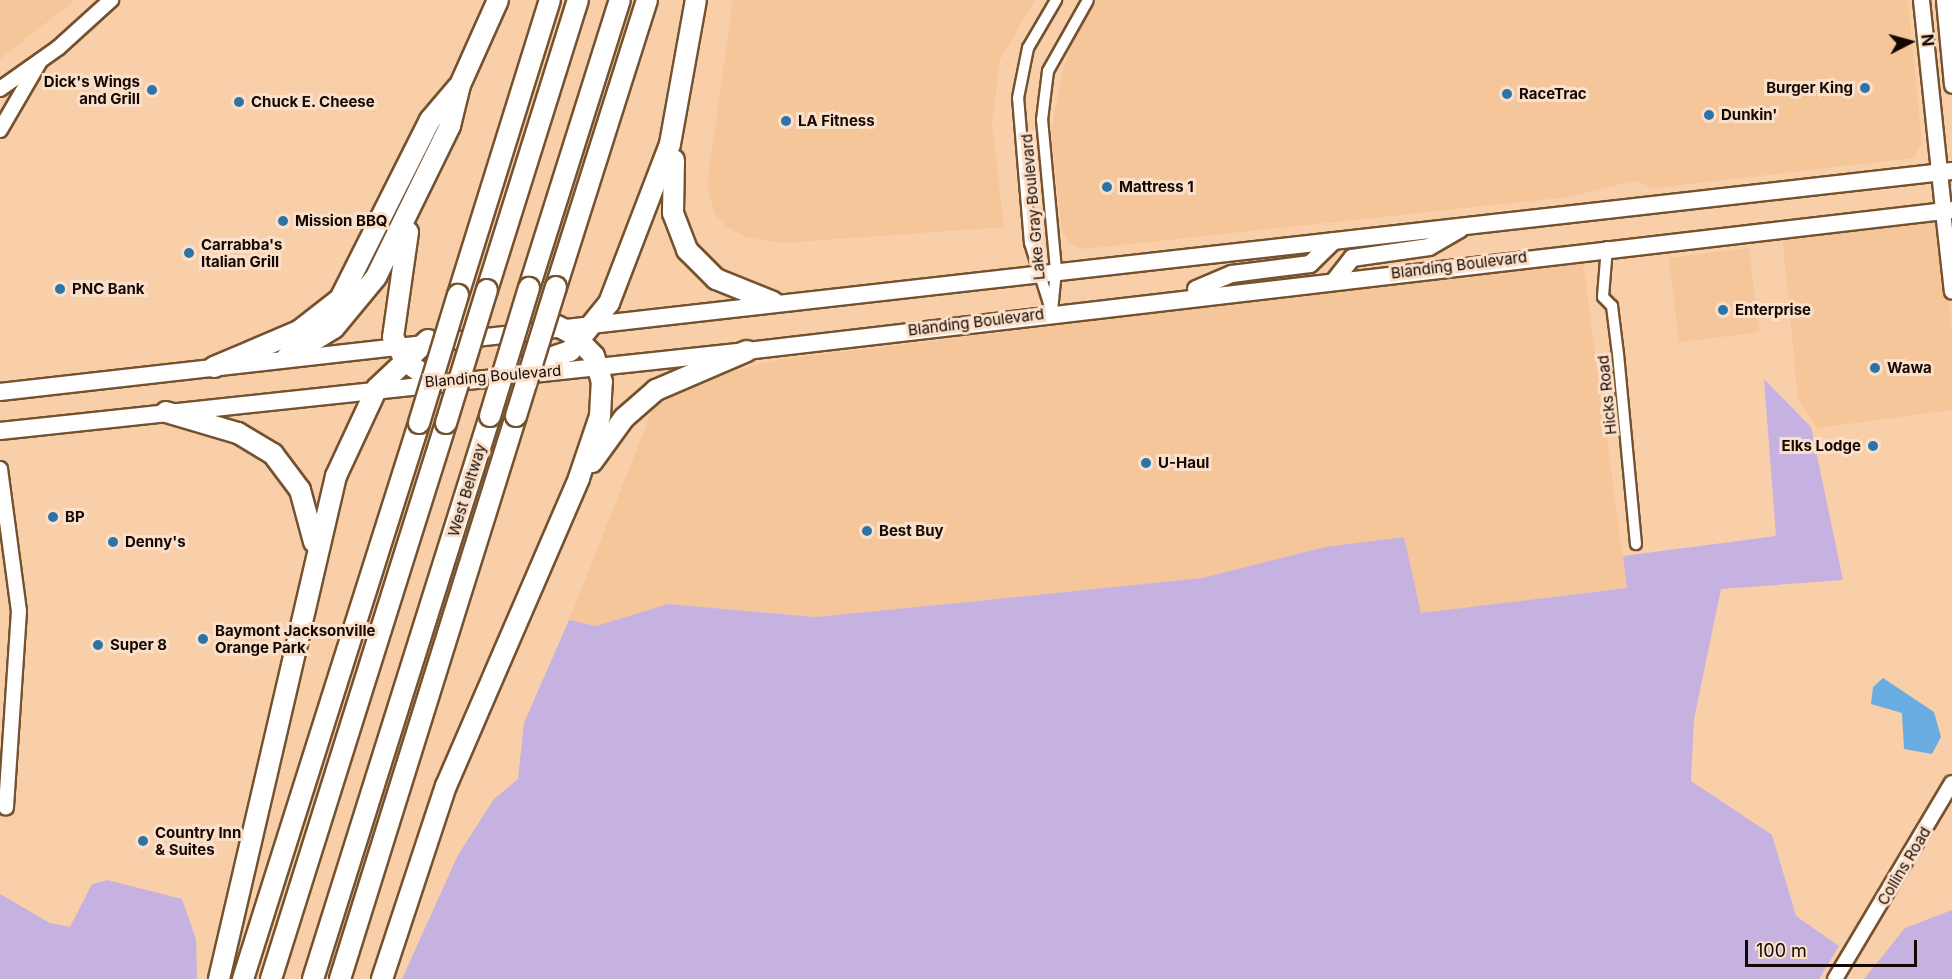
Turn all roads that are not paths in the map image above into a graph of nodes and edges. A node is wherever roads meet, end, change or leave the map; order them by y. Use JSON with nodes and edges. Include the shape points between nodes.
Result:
{"nodes":[{"id":1,"x":111,"y":0,"type":"edge"},
{"id":2,"x":498,"y":0,"type":"edge"},
{"id":3,"x":550,"y":0,"type":"edge"},
{"id":4,"x":578,"y":0,"type":"edge"},
{"id":5,"x":620,"y":0,"type":"edge"},
{"id":6,"x":647,"y":0,"type":"edge"},
{"id":7,"x":696,"y":0,"type":"edge"},
{"id":8,"x":1056,"y":0,"type":"edge"},
{"id":9,"x":1088,"y":0,"type":"edge"},
{"id":10,"x":1921,"y":0,"type":"edge"},
{"id":11,"x":1944,"y":0,"type":"edge"},
{"id":12,"x":39,"y":63,"type":"junction"},
{"id":13,"x":460,"y":85,"type":"junction"},
{"id":14,"x":1952,"y":85,"type":"edge"},
{"id":15,"x":0,"y":89,"type":"edge"},
{"id":16,"x":679,"y":104,"type":"junction"},
{"id":17,"x":0,"y":130,"type":"edge"},
{"id":18,"x":1945,"y":171,"type":"edge"},
{"id":19,"x":414,"y":206,"type":"junction"},
{"id":20,"x":1947,"y":211,"type":"edge"},
{"id":21,"x":1466,"y":226,"type":"junction"},
{"id":22,"x":1334,"y":241,"type":"junction"},
{"id":23,"x":1607,"y":247,"type":"junction"},
{"id":24,"x":1056,"y":270,"type":"junction"},
{"id":25,"x":1035,"y":273,"type":"junction"},
{"id":26,"x":1335,"y":280,"type":"junction"},
{"id":27,"x":1952,"y":292,"type":"edge"},
{"id":28,"x":1176,"y":297,"type":"junction"},
{"id":29,"x":773,"y":302,"type":"junction"},
{"id":30,"x":1052,"y":313,"type":"junction"},
{"id":31,"x":598,"y":321,"type":"junction"},
{"id":32,"x":556,"y":326,"type":"junction"},
{"id":33,"x":428,"y":340,"type":"junction"},
{"id":34,"x":582,"y":341,"type":"junction"},
{"id":35,"x":395,"y":344,"type":"junction"},
{"id":36,"x":747,"y":351,"type":"junction"},
{"id":37,"x":287,"y":357,"type":"junction"},
{"id":38,"x":405,"y":361,"type":"junction"},
{"id":39,"x":598,"y":366,"type":"junction"},
{"id":40,"x":214,"y":367,"type":"junction"},
{"id":41,"x":506,"y":373,"type":"junction"},
{"id":42,"x":433,"y":381,"type":"junction"},
{"id":43,"x":377,"y":388,"type":"junction"},
{"id":44,"x":0,"y":392,"type":"edge"},
{"id":45,"x":166,"y":412,"type":"junction"},
{"id":46,"x":0,"y":431,"type":"edge"},
{"id":47,"x":0,"y":469,"type":"edge"},
{"id":48,"x":579,"y":478,"type":"junction"},
{"id":49,"x":1636,"y":544,"type":"dead end"},
{"id":50,"x":315,"y":549,"type":"junction"},
{"id":51,"x":1952,"y":783,"type":"edge"},
{"id":52,"x":6,"y":808,"type":"dead end"},
{"id":53,"x":219,"y":979,"type":"edge"},
{"id":54,"x":243,"y":979,"type":"edge"},
{"id":55,"x":271,"y":979,"type":"edge"},
{"id":56,"x":313,"y":979,"type":"edge"},
{"id":57,"x":340,"y":979,"type":"edge"},
{"id":58,"x":382,"y":979,"type":"edge"},
{"id":59,"x":1835,"y":979,"type":"edge"}],
"edges":[{"from":1,"to":12,"type":"street"},
{"from":2,"to":13,"type":"highway"},
{"from":3,"to":54,"type":"highway","bridge":true},
{"from":4,"to":55,"type":"highway","bridge":true},
{"from":5,"to":56,"type":"highway","name":"West Beltway","bridge":true},
{"from":6,"to":57,"type":"highway","bridge":true},
{"from":7,"to":16,"type":"highway"},
{"from":8,"to":25,"type":"street","name":"Lake Gray Boulevard","via":[[1028,48],[1018,98]]},
{"from":9,"to":24,"type":"street","name":"Lake Gray Boulevard","via":[[1048,71],[1042,120]]},
{"from":10,"to":18,"type":"main road"},
{"from":11,"to":14,"type":"main road"},
{"from":12,"to":15,"type":"street"},
{"from":12,"to":17,"type":"street"},
{"from":13,"to":19,"type":"highway","via":[[450,126]]},
{"from":13,"to":40,"type":"highway","via":[[430,120],[355,279],[340,299],[299,331]]},
{"from":16,"to":29,"type":"highway","via":[[671,180],[681,241],[716,279]]},
{"from":16,"to":31,"type":"highway","via":[[645,220]]},
{"from":18,"to":20,"type":"main road"},
{"from":18,"to":21,"type":"main road"},
{"from":19,"to":35,"type":"highway","via":[[398,280]]},
{"from":19,"to":37,"type":"highway","via":[[351,311]]},
{"from":20,"to":23,"type":"main road","name":"Blanding Boulevard"},
{"from":20,"to":27,"type":"street"},
{"from":21,"to":22,"type":"main road"},
{"from":21,"to":26,"type":"main road","via":[[1430,247],[1352,258]]},
{"from":22,"to":24,"type":"main road"},
{"from":22,"to":28,"type":"main road","via":[[1310,264],[1232,274]]},
{"from":23,"to":26,"type":"main road","name":"Blanding Boulevard"},
{"from":23,"to":49,"type":"street","name":"Hicks Road","via":[[1603,297],[1612,306],[1616,335]]},
{"from":24,"to":25,"type":"main road"},
{"from":24,"to":30,"type":"street","name":"Lake Gray Boulevard"},
{"from":25,"to":29,"type":"main road"},
{"from":25,"to":30,"type":"street","name":"Lake Gray Boulevard"},
{"from":26,"to":28,"type":"main road","name":"Blanding Boulevard"},
{"from":28,"to":30,"type":"main road","name":"Blanding Boulevard"},
{"from":29,"to":31,"type":"main road"},
{"from":30,"to":36,"type":"main road","name":"Blanding Boulevard"},
{"from":31,"to":32,"type":"main road"},
{"from":31,"to":34,"type":"highway"},
{"from":32,"to":33,"type":"main road"},
{"from":32,"to":34,"type":"highway"},
{"from":33,"to":35,"type":"main road"},
{"from":33,"to":38,"type":"highway"},
{"from":34,"to":39,"type":"highway"},
{"from":34,"to":41,"type":"highway","via":[[544,364]]},
{"from":35,"to":37,"type":"main road"},
{"from":35,"to":38,"type":"highway"},
{"from":36,"to":39,"type":"main road","name":"Blanding Boulevard"},
{"from":36,"to":48,"type":"highway","via":[[675,378],[642,400]]},
{"from":37,"to":40,"type":"main road"},
{"from":38,"to":42,"type":"highway"},
{"from":38,"to":43,"type":"highway"},
{"from":39,"to":41,"type":"main road","name":"Blanding Boulevard"},
{"from":39,"to":48,"type":"highway","via":[[600,416]]},
{"from":40,"to":44,"type":"main road"},
{"from":41,"to":42,"type":"main road","name":"Blanding Boulevard"},
{"from":42,"to":43,"type":"main road","name":"Blanding Boulevard"},
{"from":43,"to":45,"type":"main road","name":"Blanding Boulevard"},
{"from":43,"to":50,"type":"highway","via":[[336,476]]},
{"from":45,"to":46,"type":"main road","name":"Blanding Boulevard"},
{"from":45,"to":50,"type":"highway","via":[[238,433],[273,454],[300,490]]},
{"from":47,"to":52,"type":"street","via":[[19,611]]},
{"from":48,"to":58,"type":"highway","via":[[470,725]]},
{"from":50,"to":53,"type":"highway"},
{"from":51,"to":59,"type":"street","name":"Collins Road"}]}
